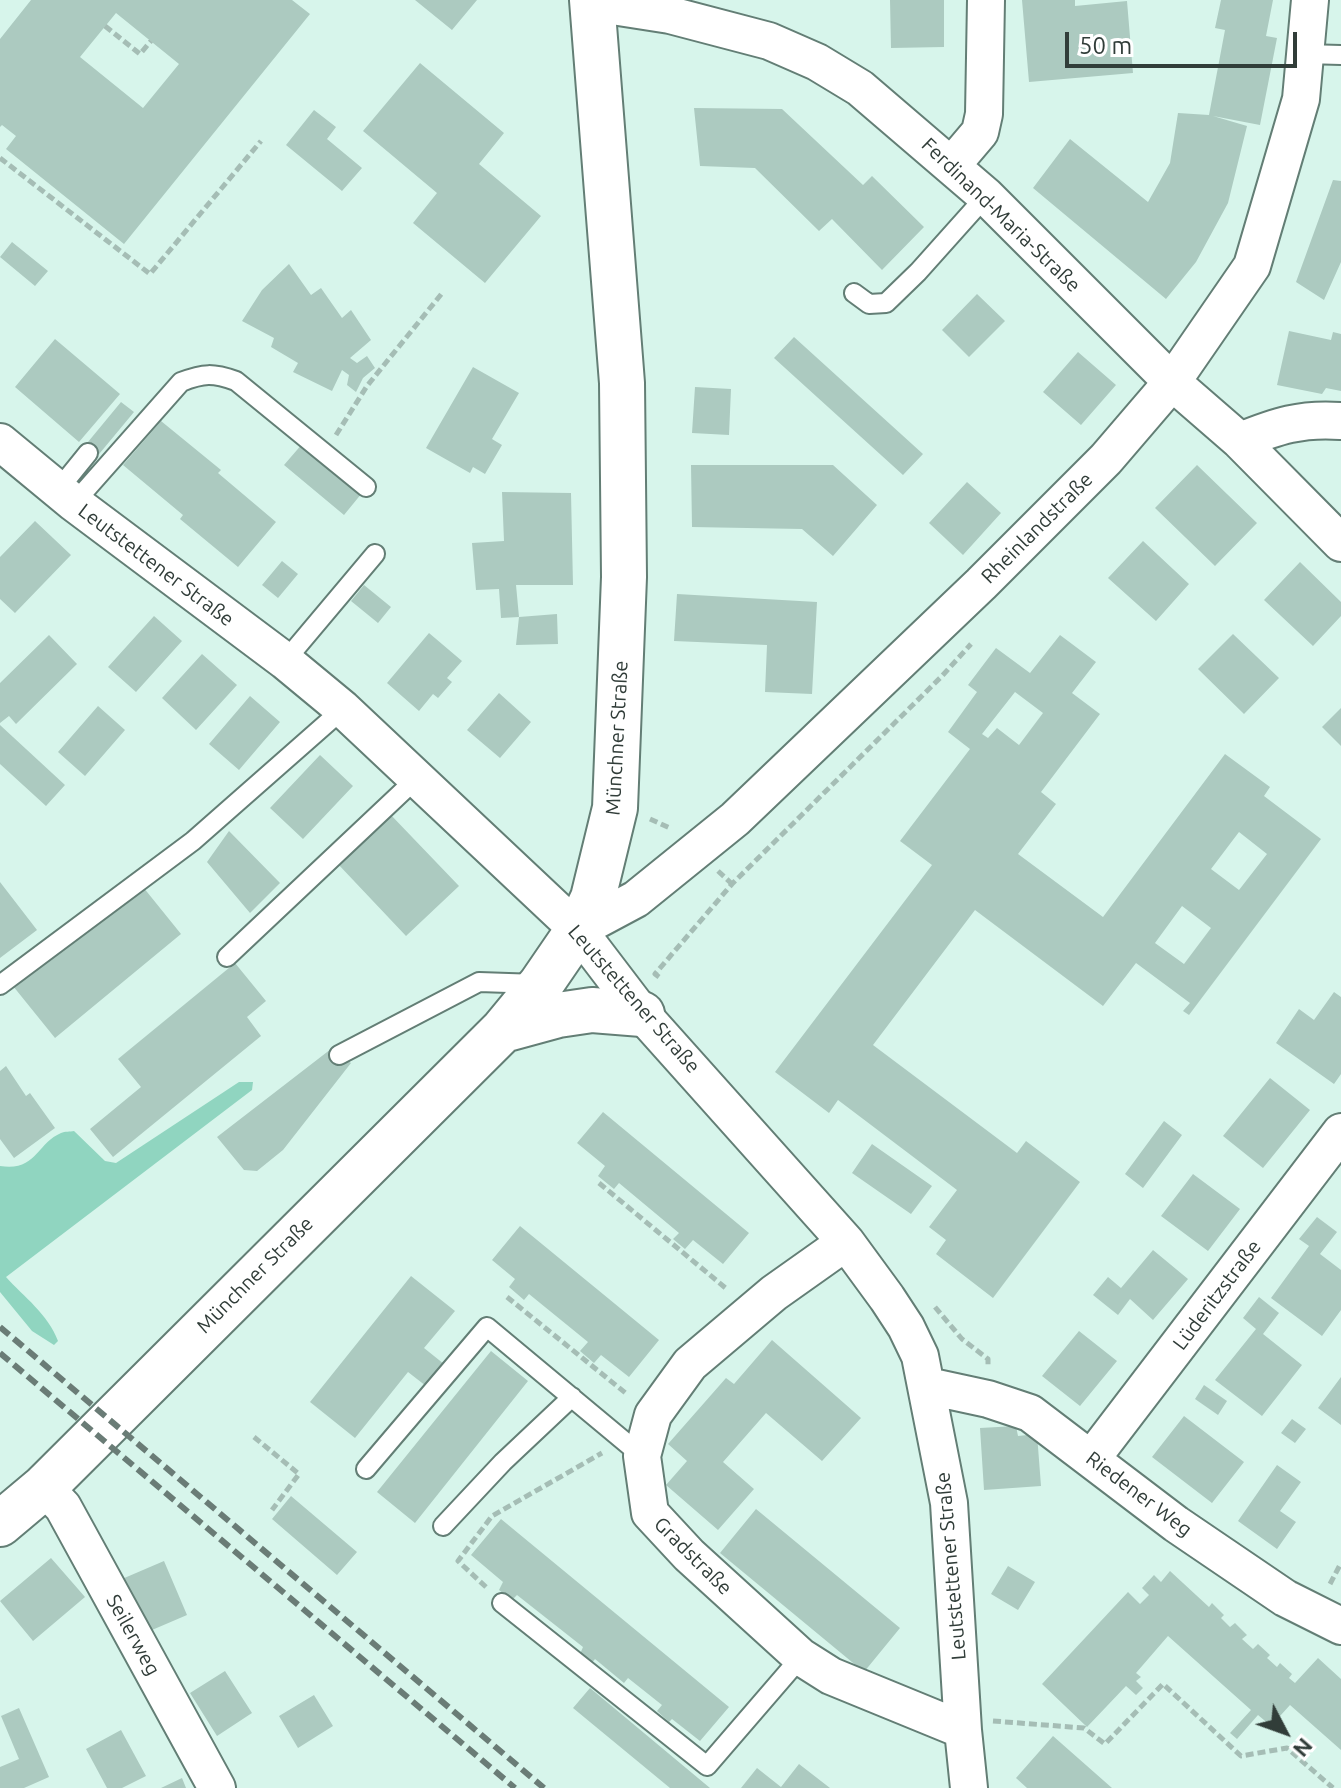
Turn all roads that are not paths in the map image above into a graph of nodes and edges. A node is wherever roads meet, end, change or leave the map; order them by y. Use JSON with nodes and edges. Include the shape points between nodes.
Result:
{"nodes":[{"id":1,"x":986,"y":0,"type":"edge"},
{"id":2,"x":1310,"y":0,"type":"edge"},
{"id":3,"x":592,"y":2,"type":"edge"},
{"id":4,"x":1305,"y":54,"type":"junction"},
{"id":5,"x":1341,"y":55,"type":"edge"},
{"id":6,"x":952,"y":165,"type":"junction"},
{"id":7,"x":986,"y":196,"type":"junction"},
{"id":8,"x":854,"y":293,"type":"dead end"},
{"id":9,"x":1172,"y":382,"type":"junction"},
{"id":10,"x":1341,"y":421,"type":"edge"},
{"id":11,"x":1240,"y":441,"type":"junction"},
{"id":12,"x":0,"y":442,"type":"edge"},
{"id":13,"x":88,"y":453,"type":"dead end"},
{"id":14,"x":366,"y":487,"type":"dead end"},
{"id":15,"x":66,"y":496,"type":"junction"},
{"id":16,"x":1341,"y":543,"type":"edge"},
{"id":17,"x":375,"y":554,"type":"dead end"},
{"id":18,"x":285,"y":661,"type":"junction"},
{"id":19,"x":343,"y":709,"type":"junction"},
{"id":20,"x":417,"y":778,"type":"junction"},
{"id":21,"x":578,"y":930,"type":"junction"},
{"id":22,"x":227,"y":957,"type":"dead end"},
{"id":23,"x":541,"y":984,"type":"junction"},
{"id":24,"x":0,"y":985,"type":"edge"},
{"id":25,"x":654,"y":1000,"type":"junction"},
{"id":26,"x":503,"y":1030,"type":"junction"},
{"id":27,"x":339,"y":1055,"type":"dead end"},
{"id":28,"x":1341,"y":1132,"type":"edge"},
{"id":29,"x":846,"y":1242,"type":"junction"},
{"id":30,"x":928,"y":1386,"type":"junction"},
{"id":31,"x":572,"y":1397,"type":"junction"},
{"id":32,"x":633,"y":1448,"type":"junction"},
{"id":33,"x":1092,"y":1458,"type":"junction"},
{"id":34,"x":366,"y":1469,"type":"dead end"},
{"id":35,"x":44,"y":1487,"type":"junction"},
{"id":36,"x":0,"y":1524,"type":"edge"},
{"id":37,"x":443,"y":1526,"type":"dead end"},
{"id":38,"x":502,"y":1603,"type":"road end"},
{"id":39,"x":1341,"y":1626,"type":"edge"},
{"id":40,"x":801,"y":1657,"type":"junction"},
{"id":41,"x":982,"y":1726,"type":"junction"},
{"id":42,"x":217,"y":1788,"type":"edge"},
{"id":43,"x":969,"y":1788,"type":"edge"}],
"edges":[{"from":1,"to":6,"type":"street","via":[[984,114],[980,132]]},
{"from":2,"to":4,"type":"street","name":"Rheinlandstraße"},
{"from":3,"to":6,"type":"street","name":"Ferdinand-Maria-Straße","via":[[670,15],[769,41],[817,62],[860,88]]},
{"from":3,"to":21,"type":"main road","name":"Münchner Straße","via":[[622,383],[624,592],[615,808],[593,898]]},
{"from":4,"to":5,"type":"lane"},
{"from":4,"to":9,"type":"street","name":"Rheinlandstraße","via":[[1301,99],[1252,266]]},
{"from":6,"to":7,"type":"street","name":"Ferdinand-Maria-Straße"},
{"from":7,"to":8,"type":"lane","via":[[886,303],[869,304]]},
{"from":7,"to":9,"type":"street","name":"Ferdinand-Maria-Straße"},
{"from":9,"to":11,"type":"street","name":"Ferdinand-Maria-Straße"},
{"from":9,"to":21,"type":"street","name":"Rheinlandstraße","via":[[1106,459],[735,819],[636,899]]},
{"from":10,"to":11,"type":"street","via":[[1278,425]]},
{"from":11,"to":16,"type":"street","name":"Ferdinand-Maria-Straße"},
{"from":12,"to":15,"type":"street","name":"Leutstettener Straße"},
{"from":13,"to":15,"type":"lane"},
{"from":14,"to":15,"type":"lane","via":[[236,381],[201,374],[181,382]]},
{"from":15,"to":18,"type":"street","name":"Leutstettener Straße"},
{"from":17,"to":18,"type":"lane"},
{"from":18,"to":19,"type":"street","name":"Leutstettener Straße"},
{"from":19,"to":20,"type":"street","name":"Leutstettener Straße"},
{"from":19,"to":24,"type":"lane","via":[[193,841]]},
{"from":20,"to":21,"type":"street","name":"Leutstettener Straße"},
{"from":20,"to":22,"type":"lane"},
{"from":21,"to":23,"type":"main road","name":"Münchner Straße"},
{"from":21,"to":25,"type":"street","name":"Leutstettener Straße"},
{"from":23,"to":26,"type":"main road","name":"Münchner Straße"},
{"from":23,"to":27,"type":"lane","via":[[479,982]]},
{"from":25,"to":26,"type":"main road"},
{"from":25,"to":29,"type":"street","name":"Leutstettener Straße","via":[[691,1066]]},
{"from":26,"to":35,"type":"main road","name":"Münchner Straße"},
{"from":28,"to":33,"type":"street","name":"Lüderitzstraße"},
{"from":29,"to":30,"type":"street","name":"Leutstettener Straße","via":[[906,1327]]},
{"from":29,"to":32,"type":"street","name":"Gradstraße","via":[[690,1364]]},
{"from":30,"to":33,"type":"street","name":"Riedener Weg","via":[[1030,1413]]},
{"from":30,"to":41,"type":"street","name":"Leutstettener Straße"},
{"from":31,"to":32,"type":"lane"},
{"from":31,"to":34,"type":"lane","via":[[487,1327]]},
{"from":31,"to":37,"type":"lane"},
{"from":32,"to":40,"type":"street","name":"Gradstraße","via":[[650,1513]]},
{"from":33,"to":39,"type":"street","name":"Riedener Weg","via":[[1176,1524],[1285,1598]]},
{"from":35,"to":36,"type":"main road","name":"Münchner Straße"},
{"from":35,"to":42,"type":"street","name":"Seilerweg","via":[[63,1507]]},
{"from":38,"to":40,"type":"lane","via":[[707,1766]]},
{"from":40,"to":41,"type":"street","name":"Gradstraße","via":[[831,1676]]},
{"from":41,"to":43,"type":"street","name":"Leutstettener Straße"}]}
